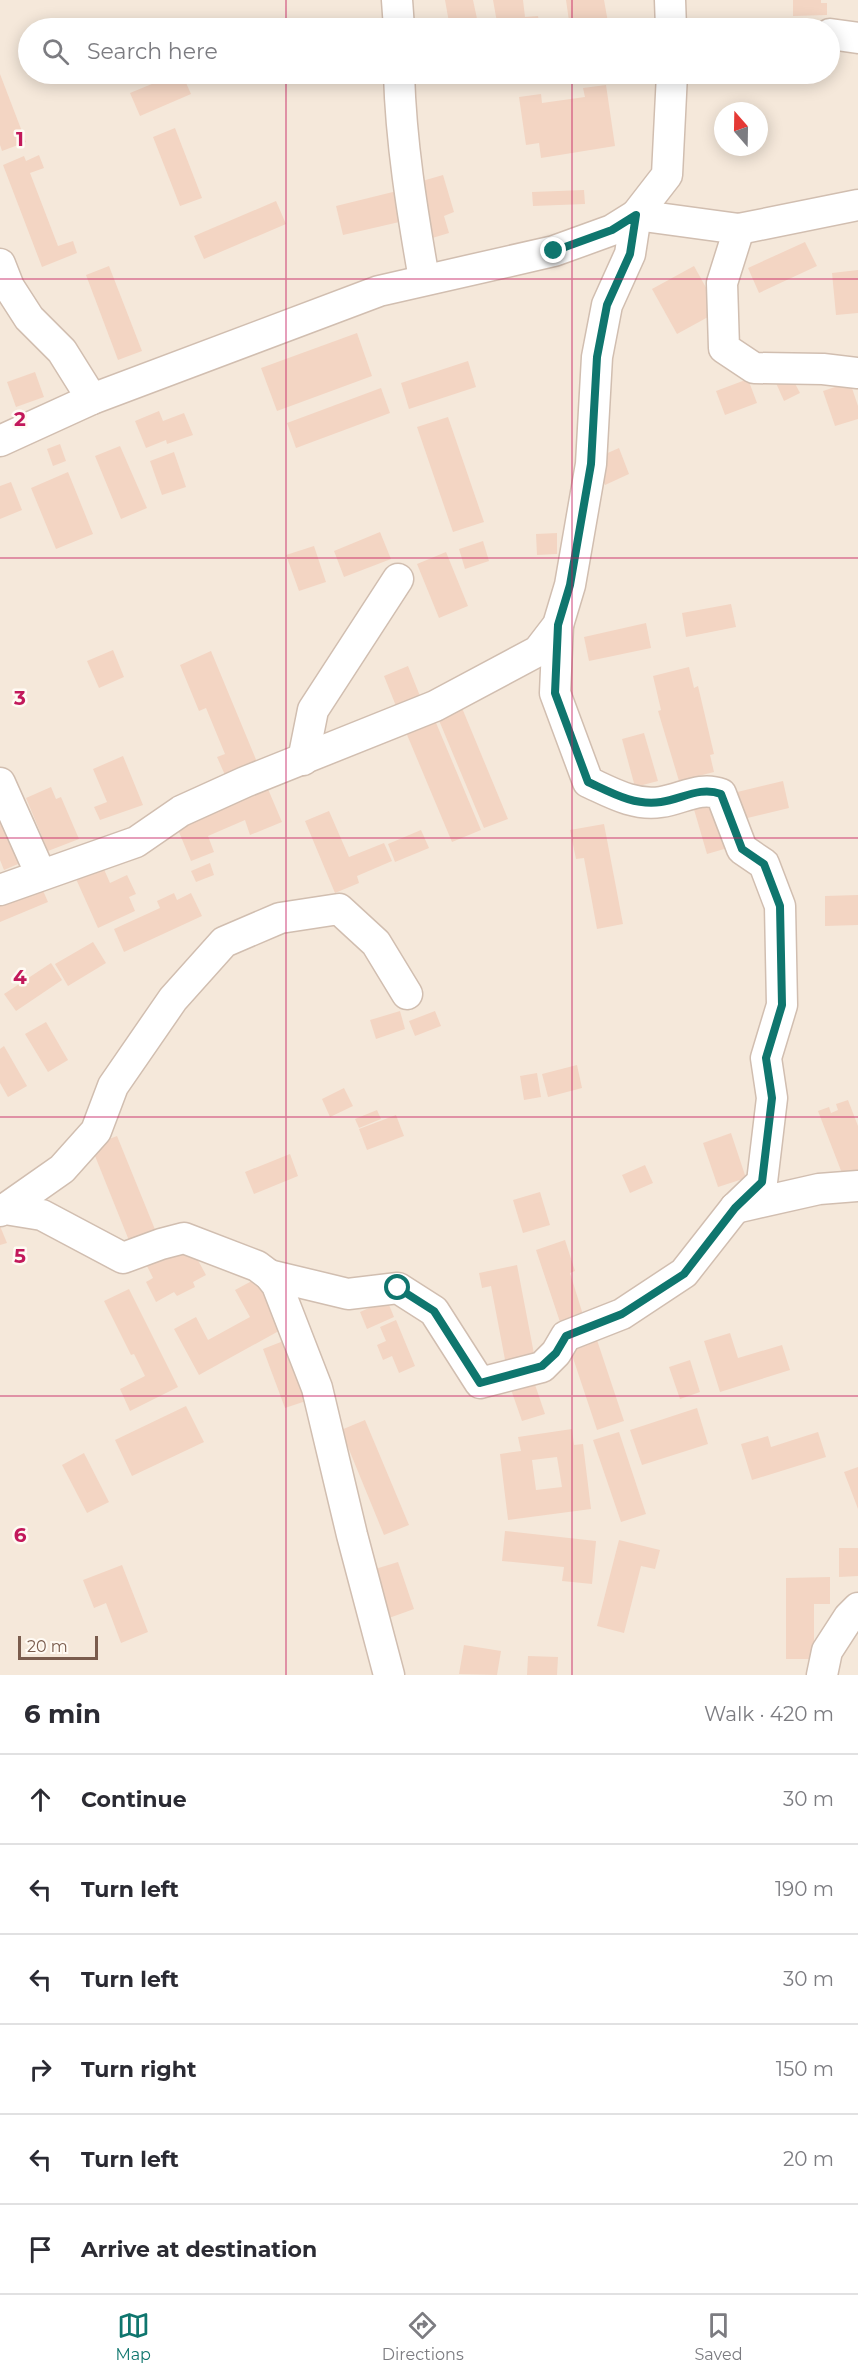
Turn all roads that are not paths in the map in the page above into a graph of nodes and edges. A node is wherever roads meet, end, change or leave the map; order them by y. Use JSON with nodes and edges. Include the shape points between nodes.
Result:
{"nodes":[{"id":1,"x":397,"y":0,"type":"edge"},
{"id":2,"x":670,"y":0,"type":"edge"},
{"id":3,"x":398,"y":18,"type":"edge"},
{"id":4,"x":671,"y":18,"type":"edge"},
{"id":5,"x":840,"y":35,"type":"edge"},
{"id":6,"x":858,"y":38,"type":"edge"},
{"id":7,"x":399,"y":84,"type":"edge"},
{"id":8,"x":678,"y":84,"type":"edge"},
{"id":9,"x":858,"y":205,"type":"edge"},
{"id":10,"x":636,"y":215,"type":"junction"},
{"id":11,"x":739,"y":229,"type":"junction"},
{"id":12,"x":0,"y":264,"type":"edge"},
{"id":13,"x":424,"y":279,"type":"junction"},
{"id":14,"x":858,"y":373,"type":"edge"},
{"id":15,"x":92,"y":399,"type":"junction"},
{"id":16,"x":0,"y":440,"type":"edge"},
{"id":17,"x":398,"y":579,"type":"dead end"},
{"id":18,"x":558,"y":625,"type":"junction"},
{"id":19,"x":303,"y":760,"type":"junction"},
{"id":20,"x":0,"y":783,"type":"edge"},
{"id":21,"x":41,"y":875,"type":"junction"},
{"id":22,"x":0,"y":890,"type":"edge"},
{"id":23,"x":407,"y":994,"type":"dead end"},
{"id":24,"x":858,"y":1186,"type":"edge"},
{"id":25,"x":735,"y":1208,"type":"junction"},
{"id":26,"x":2,"y":1210,"type":"edge"},
{"id":27,"x":269,"y":1275,"type":"junction"},
{"id":28,"x":858,"y":1608,"type":"edge"},
{"id":29,"x":389,"y":1675,"type":"edge"},
{"id":30,"x":822,"y":1675,"type":"edge"}],
"edges":[{"from":1,"to":3,"type":"street"},
{"from":2,"to":4,"type":"street"},
{"from":5,"to":6,"type":"street"},
{"from":7,"to":13,"type":"street","via":[[406,171]]},
{"from":8,"to":10,"type":"street","via":[[667,175]]},
{"from":9,"to":11,"type":"street"},
{"from":10,"to":11,"type":"street"},
{"from":10,"to":13,"type":"street","via":[[612,230],[554,251]]},
{"from":10,"to":18,"type":"street","via":[[630,254],[607,305],[597,357],[591,464],[570,585]]},
{"from":11,"to":14,"type":"street","via":[[722,283],[724,348],[754,368]]},
{"from":12,"to":15,"type":"street","via":[[29,318],[62,351]]},
{"from":13,"to":15,"type":"street","via":[[379,291]]},
{"from":15,"to":16,"type":"street"},
{"from":17,"to":19,"type":"street","via":[[313,711]]},
{"from":18,"to":19,"type":"street","via":[[538,651],[445,701]]},
{"from":18,"to":25,"type":"street","via":[[555,693],[588,782],[632,801],[660,802],[709,789],[721,794],[742,849],[764,864],[780,906],[782,1005],[766,1058],[772,1098],[762,1182]]},
{"from":19,"to":21,"type":"street","via":[[181,811],[136,842]]},
{"from":20,"to":21,"type":"street"},
{"from":21,"to":22,"type":"street"},
{"from":23,"to":26,"type":"street","via":[[376,943],[339,909],[280,918],[224,942],[173,999],[113,1086],[96,1131],[62,1169]]},
{"from":24,"to":25,"type":"street","via":[[819,1189]]},
{"from":25,"to":27,"type":"street","via":[[684,1274],[622,1314],[566,1336],[542,1366],[480,1383],[434,1311],[398,1288],[348,1294]]},
{"from":26,"to":27,"type":"street","via":[[42,1215],[123,1258],[184,1238],[257,1266]]},
{"from":27,"to":29,"type":"street","via":[[277,1285],[317,1388]]},
{"from":28,"to":30,"type":"street","via":[[827,1651]]}]}
